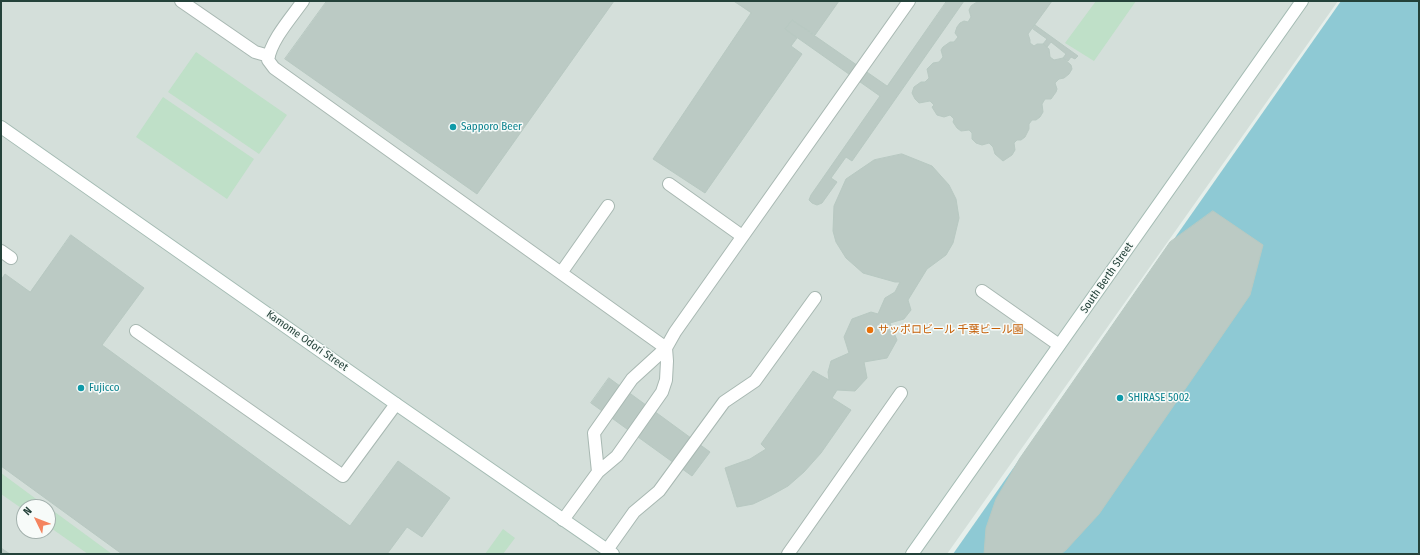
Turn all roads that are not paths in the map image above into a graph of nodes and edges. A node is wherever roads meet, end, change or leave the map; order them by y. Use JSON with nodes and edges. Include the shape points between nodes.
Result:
{"nodes":[{"id":1,"x":181,"y":1,"type":"edge"},
{"id":2,"x":302,"y":1,"type":"edge"},
{"id":3,"x":910,"y":1,"type":"edge"},
{"id":4,"x":1302,"y":1,"type":"edge"},
{"id":5,"x":269,"y":56,"type":"junction"},
{"id":6,"x":1,"y":127,"type":"edge"},
{"id":7,"x":669,"y":184,"type":"dead end"},
{"id":8,"x":608,"y":206,"type":"dead end"},
{"id":9,"x":742,"y":236,"type":"junction"},
{"id":10,"x":561,"y":273,"type":"junction"},
{"id":11,"x":982,"y":291,"type":"dead end"},
{"id":12,"x":815,"y":298,"type":"dead end"},
{"id":13,"x":136,"y":331,"type":"dead end"},
{"id":14,"x":1059,"y":345,"type":"junction"},
{"id":15,"x":666,"y":348,"type":"junction"},
{"id":16,"x":901,"y":393,"type":"dead end"},
{"id":17,"x":396,"y":404,"type":"junction"},
{"id":18,"x":598,"y":472,"type":"junction"},
{"id":19,"x":563,"y":520,"type":"junction"},
{"id":20,"x":610,"y":552,"type":"edge"},
{"id":21,"x":788,"y":554,"type":"edge"},
{"id":22,"x":912,"y":554,"type":"edge"}],
"edges":[{"from":1,"to":5,"type":"street","via":[[255,52]]},
{"from":2,"to":5,"type":"street","via":[[276,38]]},
{"from":3,"to":9,"type":"street"},
{"from":4,"to":14,"type":"street","name":"South Berth Street"},
{"from":5,"to":10,"type":"street","via":[[268,60],[274,68]]},
{"from":6,"to":17,"type":"street","name":"Kamome Odori Street"},
{"from":7,"to":9,"type":"street"},
{"from":8,"to":10,"type":"street"},
{"from":9,"to":15,"type":"street","via":[[674,332]]},
{"from":10,"to":15,"type":"street"},
{"from":11,"to":14,"type":"street"},
{"from":12,"to":20,"type":"street","via":[[755,381],[724,402],[659,491],[634,512]]},
{"from":13,"to":17,"type":"street","via":[[343,476]]},
{"from":14,"to":22,"type":"street","name":"South Berth Street"},
{"from":15,"to":18,"type":"street","via":[[666,380],[662,392],[617,456]]},
{"from":15,"to":18,"type":"street","via":[[632,379],[594,433]]},
{"from":16,"to":21,"type":"street"},
{"from":17,"to":19,"type":"street","name":"Kamome Odori Street"},
{"from":18,"to":19,"type":"street"},
{"from":19,"to":20,"type":"street","name":"Kamome Odori Street"}]}
